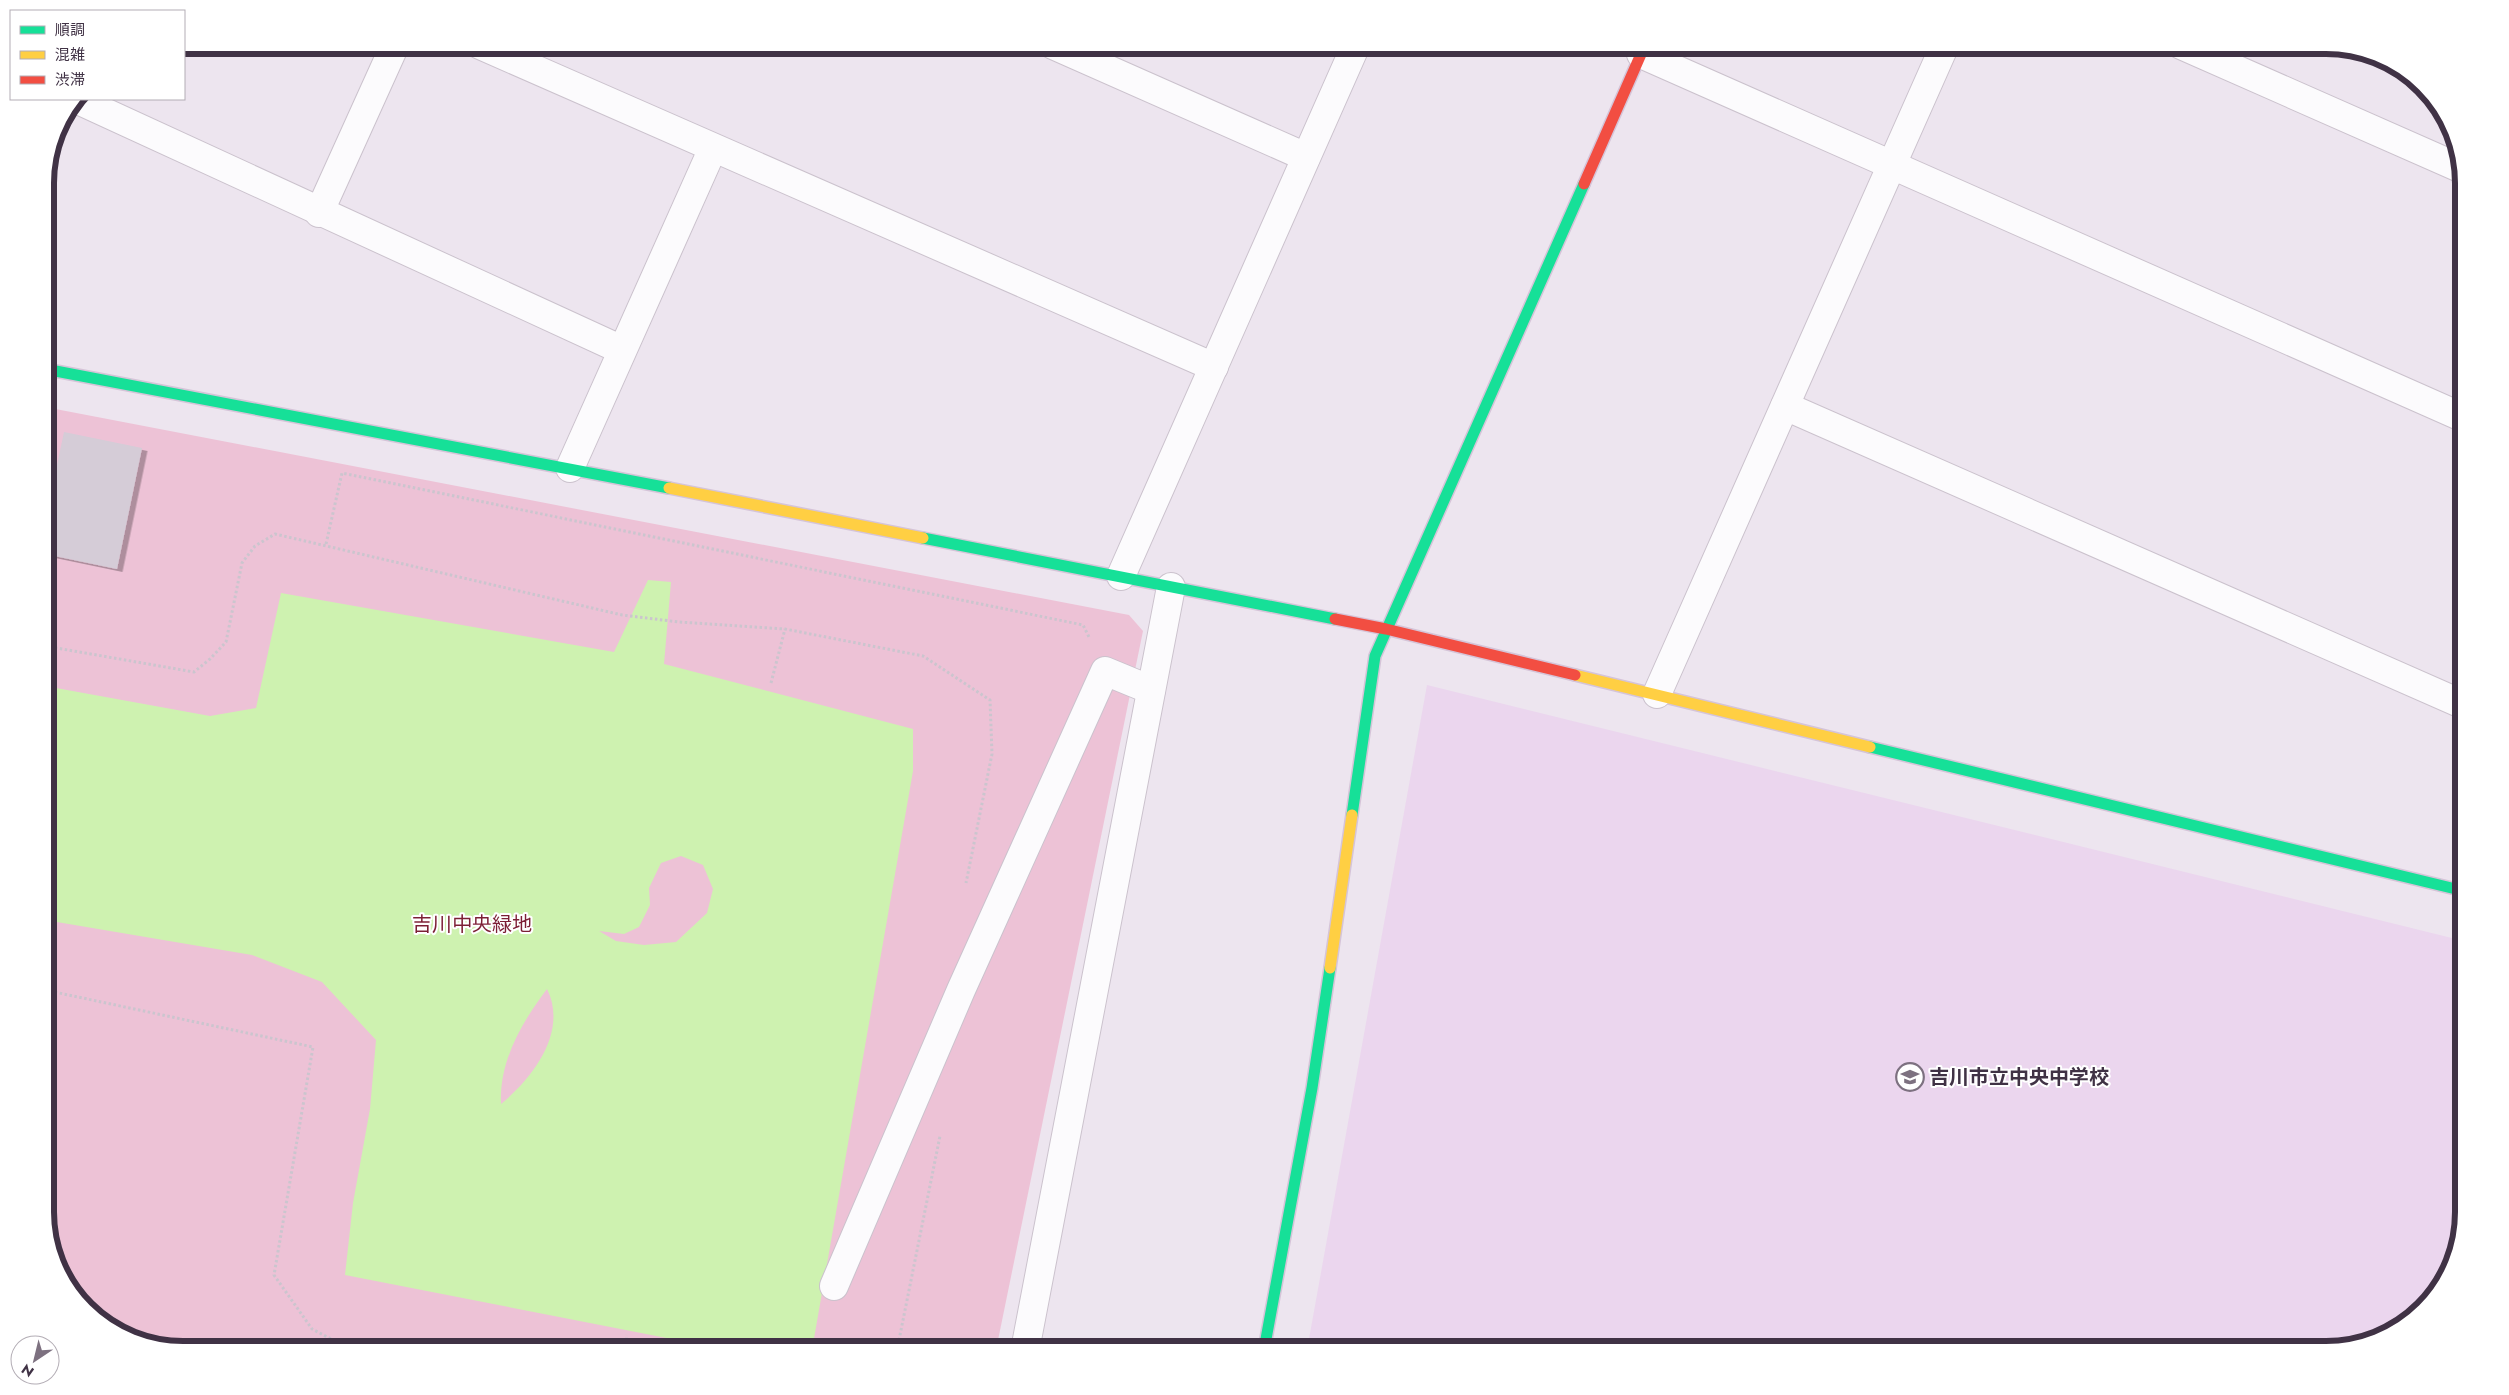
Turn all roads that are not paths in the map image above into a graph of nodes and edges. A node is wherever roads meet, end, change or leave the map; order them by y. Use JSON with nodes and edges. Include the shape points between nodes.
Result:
{"nodes":[{"id":1,"x":391,"y":54,"type":"edge"},
{"id":2,"x":500,"y":54,"type":"edge"},
{"id":3,"x":1072,"y":54,"type":"edge"},
{"id":4,"x":1352,"y":54,"type":"edge"},
{"id":5,"x":1641,"y":54,"type":"edge"},
{"id":6,"x":1654,"y":54,"type":"edge"},
{"id":7,"x":1941,"y":54,"type":"edge"},
{"id":8,"x":2201,"y":54,"type":"edge"},
{"id":9,"x":84,"y":101,"type":"edge"},
{"id":10,"x":113,"y":107,"type":"edge"},
{"id":11,"x":714,"y":148,"type":"junction"},
{"id":12,"x":1306,"y":157,"type":"junction"},
{"id":13,"x":1892,"y":164,"type":"junction"},
{"id":14,"x":2454,"y":165,"type":"edge"},
{"id":15,"x":319,"y":213,"type":"junction"},
{"id":16,"x":622,"y":350,"type":"junction"},
{"id":17,"x":1214,"y":368,"type":"junction"},
{"id":18,"x":54,"y":371,"type":"edge"},
{"id":19,"x":1785,"y":406,"type":"junction"},
{"id":20,"x":2455,"y":414,"type":"edge"},
{"id":21,"x":570,"y":468,"type":"junction"},
{"id":22,"x":1121,"y":576,"type":"junction"},
{"id":23,"x":1171,"y":586,"type":"junction"},
{"id":24,"x":1386,"y":628,"type":"junction"},
{"id":25,"x":1151,"y":690,"type":"junction"},
{"id":26,"x":1657,"y":694,"type":"junction"},
{"id":27,"x":2455,"y":701,"type":"edge"},
{"id":28,"x":2455,"y":889,"type":"edge"},
{"id":29,"x":834,"y":1286,"type":"dead end"},
{"id":30,"x":1027,"y":1341,"type":"edge"},
{"id":31,"x":1266,"y":1341,"type":"edge"}],
"edges":[{"from":1,"to":15,"type":"street"},
{"from":2,"to":11,"type":"street"},
{"from":3,"to":12,"type":"street"},
{"from":4,"to":12,"type":"street"},
{"from":5,"to":24,"type":"street"},
{"from":6,"to":13,"type":"street"},
{"from":7,"to":13,"type":"street"},
{"from":8,"to":14,"type":"street"},
{"from":9,"to":10,"type":"street"},
{"from":10,"to":15,"type":"street"},
{"from":11,"to":16,"type":"street"},
{"from":11,"to":17,"type":"street"},
{"from":12,"to":17,"type":"street"},
{"from":13,"to":19,"type":"street"},
{"from":13,"to":20,"type":"street"},
{"from":15,"to":16,"type":"street"},
{"from":16,"to":21,"type":"street"},
{"from":17,"to":22,"type":"street"},
{"from":18,"to":21,"type":"street"},
{"from":19,"to":26,"type":"street"},
{"from":19,"to":27,"type":"street"},
{"from":21,"to":22,"type":"street"},
{"from":22,"to":23,"type":"street"},
{"from":23,"to":24,"type":"street"},
{"from":23,"to":25,"type":"street"},
{"from":24,"to":26,"type":"street"},
{"from":24,"to":31,"type":"street","via":[[1372,669],[1312,1088]]},
{"from":25,"to":29,"type":"street","via":[[1105,671],[960,990]]},
{"from":25,"to":30,"type":"street"},
{"from":26,"to":28,"type":"street"}]}
